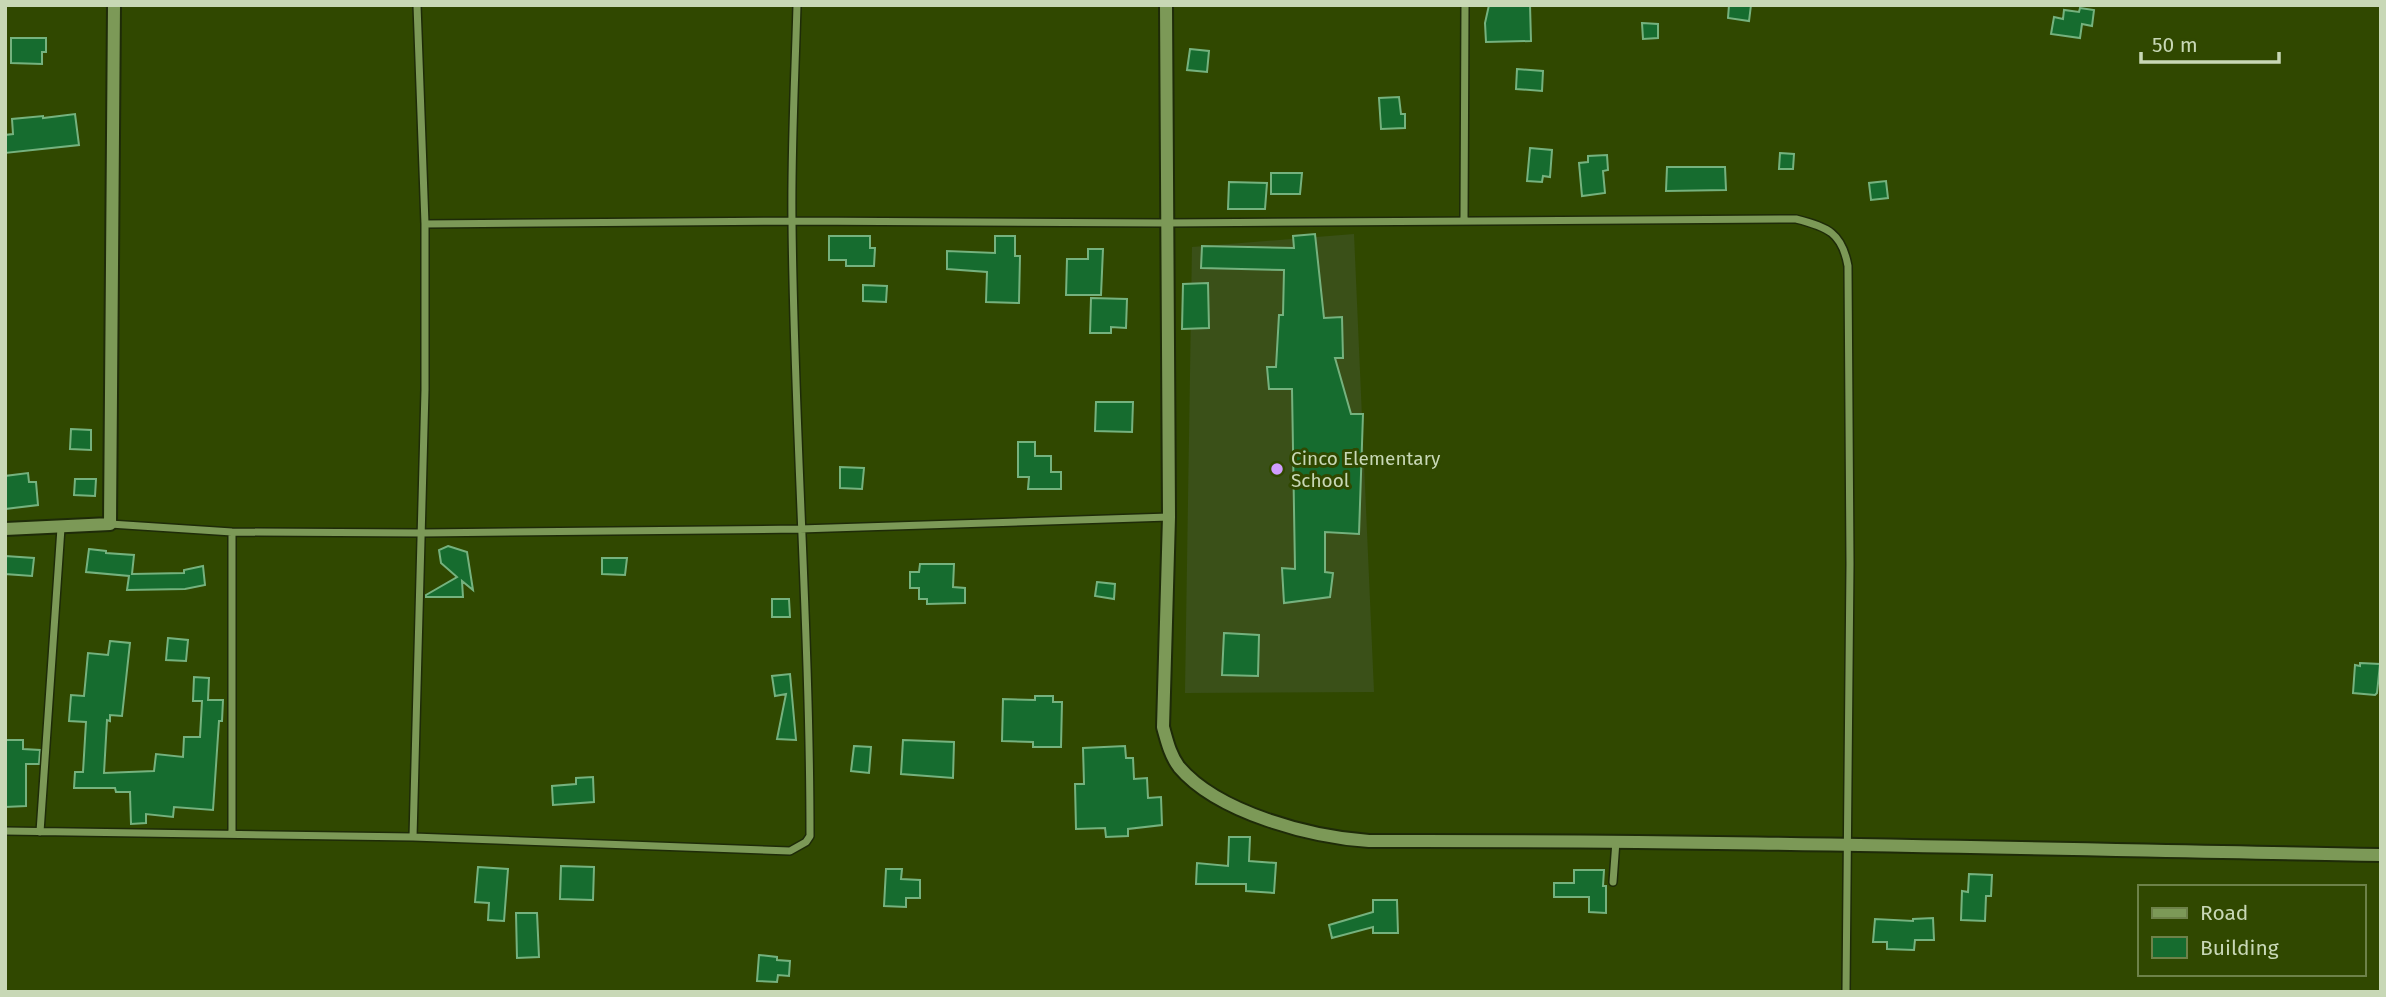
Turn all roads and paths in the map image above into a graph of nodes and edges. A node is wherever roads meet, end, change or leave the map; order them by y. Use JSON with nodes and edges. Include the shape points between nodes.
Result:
{"nodes":[{"id":1,"x":114,"y":5,"type":"edge"},
{"id":2,"x":417,"y":5,"type":"edge"},
{"id":3,"x":797,"y":5,"type":"edge"},
{"id":4,"x":1166,"y":5,"type":"edge"},
{"id":5,"x":1465,"y":5,"type":"edge"},
{"id":6,"x":1464,"y":220,"type":"junction"},
{"id":7,"x":792,"y":221,"type":"junction"},
{"id":8,"x":1167,"y":223,"type":"junction"},
{"id":9,"x":425,"y":224,"type":"junction"},
{"id":10,"x":1169,"y":517,"type":"junction"},
{"id":11,"x":110,"y":524,"type":"junction"},
{"id":12,"x":61,"y":528,"type":"junction"},
{"id":13,"x":5,"y":529,"type":"edge"},
{"id":14,"x":800,"y":529,"type":"junction"},
{"id":15,"x":232,"y":533,"type":"junction"},
{"id":16,"x":422,"y":533,"type":"junction"},
{"id":17,"x":5,"y":831,"type":"edge"},
{"id":18,"x":40,"y":832,"type":"junction"},
{"id":19,"x":232,"y":834,"type":"junction"},
{"id":20,"x":413,"y":837,"type":"junction"},
{"id":21,"x":1616,"y":840,"type":"junction"},
{"id":22,"x":1848,"y":846,"type":"junction"},
{"id":23,"x":2381,"y":855,"type":"edge"},
{"id":24,"x":1613,"y":882,"type":"dead end"},
{"id":25,"x":1846,"y":992,"type":"edge"}],
"edges":[{"from":1,"to":11,"type":"street"},
{"from":2,"to":9,"type":"street"},
{"from":3,"to":7,"type":"street"},
{"from":4,"to":8,"type":"street"},
{"from":5,"to":6,"type":"street"},
{"from":6,"to":8,"type":"street"},
{"from":6,"to":22,"type":"street","via":[[1796,219],[1818,224],[1837,236],[1847,266]]},
{"from":7,"to":8,"type":"street"},
{"from":7,"to":9,"type":"street"},
{"from":7,"to":14,"type":"street"},
{"from":8,"to":10,"type":"street"},
{"from":9,"to":16,"type":"street"},
{"from":10,"to":14,"type":"street"},
{"from":10,"to":21,"type":"street","via":[[1163,727],[1168,748],[1180,767],[1211,794],[1253,814],[1335,838]]},
{"from":11,"to":12,"type":"street"},
{"from":11,"to":15,"type":"street"},
{"from":12,"to":13,"type":"street"},
{"from":12,"to":18,"type":"street"},
{"from":14,"to":16,"type":"street"},
{"from":14,"to":20,"type":"street","via":[[810,745],[810,836],[806,842],[790,851]]},
{"from":15,"to":16,"type":"street"},
{"from":15,"to":19,"type":"street"},
{"from":16,"to":20,"type":"street"},
{"from":17,"to":18,"type":"street"},
{"from":18,"to":19,"type":"street"},
{"from":19,"to":20,"type":"street"},
{"from":21,"to":22,"type":"street"},
{"from":21,"to":24,"type":"street"},
{"from":22,"to":23,"type":"street"},
{"from":22,"to":25,"type":"street"}]}
